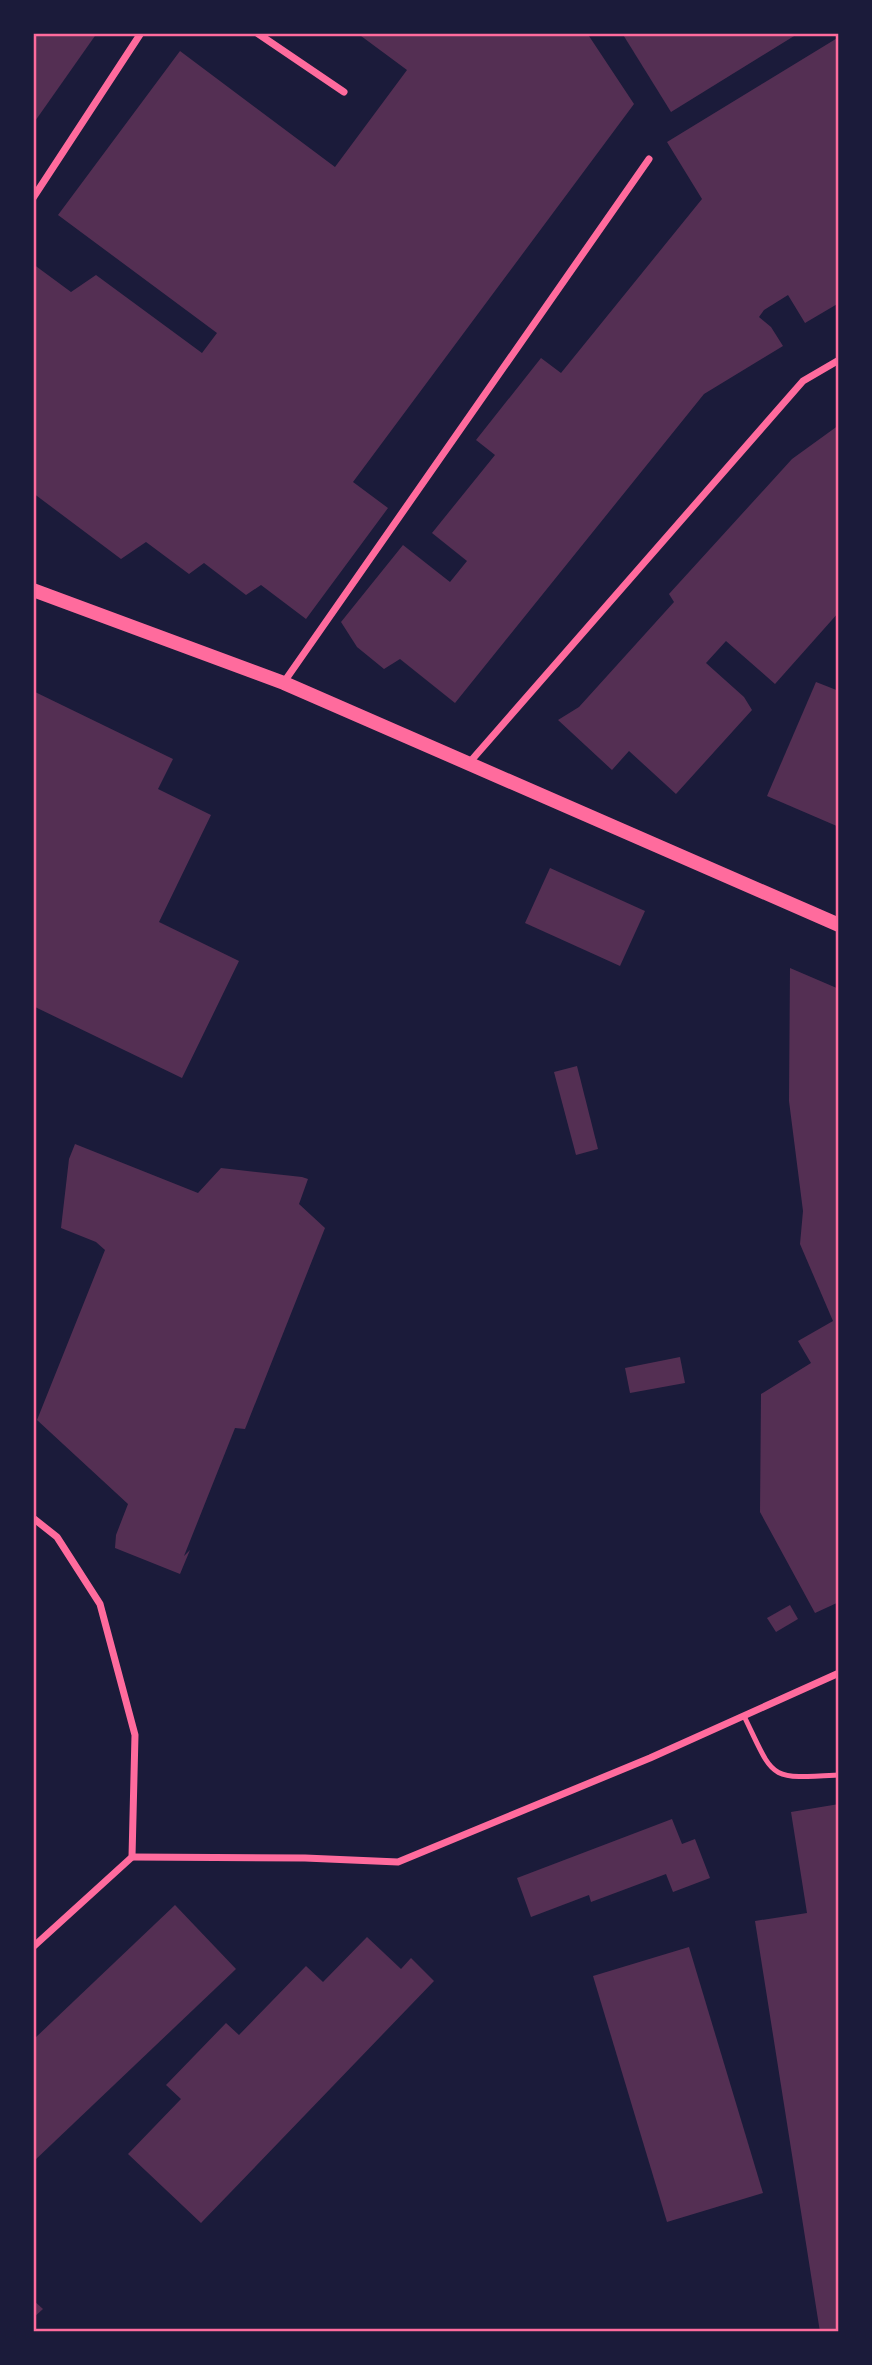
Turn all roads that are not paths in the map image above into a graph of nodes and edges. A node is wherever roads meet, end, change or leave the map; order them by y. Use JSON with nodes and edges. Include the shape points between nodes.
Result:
{"nodes":[{"id":1,"x":141,"y":33,"type":"edge"},
{"id":2,"x":257,"y":33,"type":"edge"},
{"id":3,"x":344,"y":92,"type":"dead end"},
{"id":4,"x":649,"y":159,"type":"dead end"},
{"id":5,"x":33,"y":198,"type":"edge"},
{"id":6,"x":839,"y":360,"type":"edge"},
{"id":7,"x":33,"y":590,"type":"edge"},
{"id":8,"x":284,"y":683,"type":"junction"},
{"id":9,"x":469,"y":764,"type":"junction"},
{"id":10,"x":839,"y":925,"type":"edge"},
{"id":11,"x":33,"y":1518,"type":"edge"},
{"id":12,"x":839,"y":1673,"type":"edge"},
{"id":13,"x":744,"y":1716,"type":"junction"},
{"id":14,"x":839,"y":1775,"type":"edge"},
{"id":15,"x":132,"y":1857,"type":"junction"},
{"id":16,"x":33,"y":1947,"type":"edge"}],
"edges":[{"from":1,"to":5,"type":"street"},
{"from":2,"to":3,"type":"street"},
{"from":4,"to":8,"type":"street"},
{"from":6,"to":9,"type":"street","via":[[803,381]]},
{"from":7,"to":8,"type":"main road"},
{"from":8,"to":9,"type":"main road"},
{"from":9,"to":10,"type":"main road"},
{"from":11,"to":15,"type":"street","via":[[57,1537],[100,1604],[135,1735]]},
{"from":12,"to":13,"type":"street"},
{"from":13,"to":14,"type":"lane","via":[[776,1773],[789,1778]]},
{"from":13,"to":15,"type":"street","via":[[398,1862]]},
{"from":15,"to":16,"type":"street"}]}
